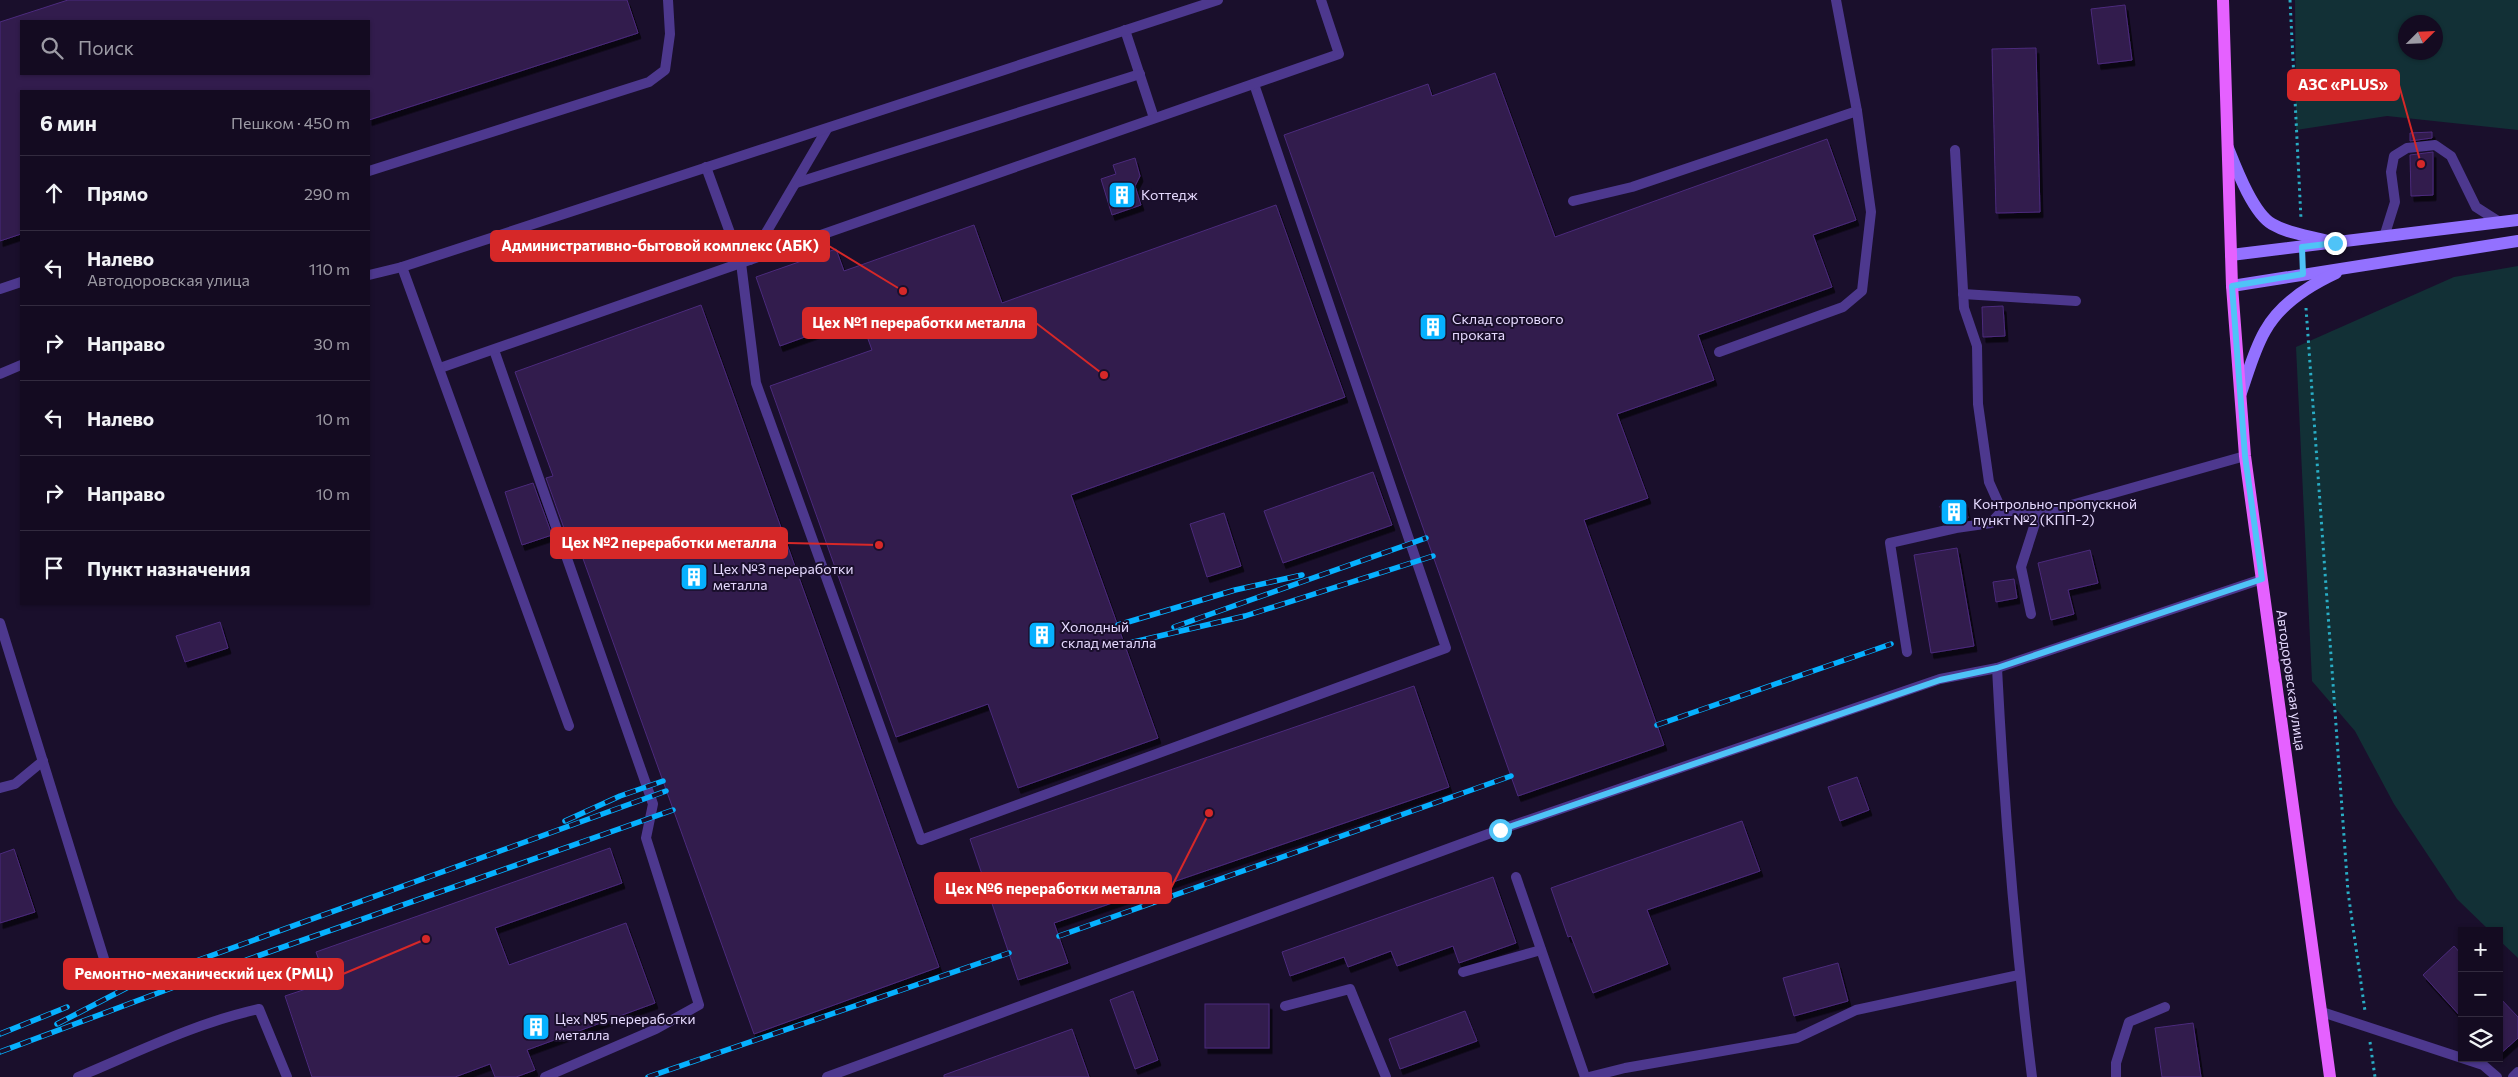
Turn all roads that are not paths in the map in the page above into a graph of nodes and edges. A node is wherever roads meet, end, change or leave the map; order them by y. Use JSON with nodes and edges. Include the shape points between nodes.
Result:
{"nodes":[{"id":1,"x":668,"y":0,"type":"edge"},
{"id":2,"x":1218,"y":0,"type":"edge"},
{"id":3,"x":1321,"y":0,"type":"edge"},
{"id":4,"x":1836,"y":0,"type":"edge"},
{"id":5,"x":2224,"y":0,"type":"edge"},
{"id":6,"x":1125,"y":30,"type":"junction"},
{"id":7,"x":1140,"y":74,"type":"junction"},
{"id":8,"x":1254,"y":84,"type":"junction"},
{"id":9,"x":1857,"y":111,"type":"junction"},
{"id":10,"x":1154,"y":118,"type":"junction"},
{"id":11,"x":827,"y":129,"type":"junction"},
{"id":12,"x":2228,"y":146,"type":"junction"},
{"id":13,"x":1955,"y":150,"type":"dead end"},
{"id":14,"x":706,"y":168,"type":"junction"},
{"id":15,"x":370,"y":171,"type":"edge"},
{"id":16,"x":796,"y":183,"type":"junction"},
{"id":17,"x":1573,"y":201,"type":"dead end"},
{"id":18,"x":2518,"y":220,"type":"edge"},
{"id":19,"x":2501,"y":223,"type":"junction"},
{"id":20,"x":2384,"y":237,"type":"junction"},
{"id":21,"x":2518,"y":241,"type":"edge"},
{"id":22,"x":2335,"y":243,"type":"junction"},
{"id":23,"x":2231,"y":255,"type":"junction"},
{"id":24,"x":745,"y":262,"type":"junction"},
{"id":25,"x":402,"y":267,"type":"junction"},
{"id":26,"x":2346,"y":268,"type":"junction"},
{"id":27,"x":370,"y":275,"type":"edge"},
{"id":28,"x":20,"y":282,"type":"edge"},
{"id":29,"x":2232,"y":286,"type":"junction"},
{"id":30,"x":0,"y":289,"type":"edge"},
{"id":31,"x":1963,"y":294,"type":"junction"},
{"id":32,"x":2076,"y":301,"type":"dead end"},
{"id":33,"x":494,"y":350,"type":"junction"},
{"id":34,"x":1719,"y":352,"type":"dead end"},
{"id":35,"x":20,"y":365,"type":"edge"},
{"id":36,"x":440,"y":368,"type":"junction"},
{"id":37,"x":0,"y":374,"type":"edge"},
{"id":38,"x":2240,"y":393,"type":"junction"},
{"id":39,"x":2245,"y":456,"type":"junction"},
{"id":40,"x":2002,"y":511,"type":"junction"},
{"id":41,"x":2040,"y":511,"type":"junction"},
{"id":42,"x":2262,"y":579,"type":"junction"},
{"id":43,"x":2031,"y":614,"type":"dead end"},
{"id":44,"x":0,"y":623,"type":"edge"},
{"id":45,"x":1907,"y":652,"type":"dead end"},
{"id":46,"x":1997,"y":668,"type":"junction"},
{"id":47,"x":569,"y":726,"type":"dead end"},
{"id":48,"x":43,"y":761,"type":"junction"},
{"id":49,"x":0,"y":788,"type":"edge"},
{"id":50,"x":1516,"y":878,"type":"dead end"},
{"id":51,"x":1541,"y":950,"type":"junction"},
{"id":52,"x":105,"y":962,"type":"dead end"},
{"id":53,"x":1463,"y":972,"type":"dead end"},
{"id":54,"x":2019,"y":974,"type":"junction"},
{"id":55,"x":1285,"y":1006,"type":"dead end"},
{"id":56,"x":2165,"y":1007,"type":"dead end"},
{"id":57,"x":2322,"y":1012,"type":"junction"},
{"id":58,"x":2518,"y":1072,"type":"edge"},
{"id":59,"x":78,"y":1077,"type":"edge"},
{"id":60,"x":287,"y":1077,"type":"edge"},
{"id":61,"x":545,"y":1077,"type":"edge"},
{"id":62,"x":828,"y":1077,"type":"edge"},
{"id":63,"x":1386,"y":1077,"type":"edge"},
{"id":64,"x":1587,"y":1077,"type":"edge"},
{"id":65,"x":2032,"y":1077,"type":"edge"},
{"id":66,"x":2116,"y":1077,"type":"edge"},
{"id":67,"x":2330,"y":1077,"type":"edge"},
{"id":68,"x":2497,"y":1077,"type":"edge"},
{"id":69,"x":2513,"y":1077,"type":"edge"}],
"edges":[{"from":1,"to":15,"type":"lane","via":[[670,34],[665,70],[648,82]]},
{"from":2,"to":6,"type":"lane"},
{"from":3,"to":8,"type":"lane","via":[[1339,54]]},
{"from":4,"to":9,"type":"lane"},
{"from":5,"to":12,"type":"main road","name":"Автодоровская улица"},
{"from":6,"to":7,"type":"lane"},
{"from":6,"to":11,"type":"lane"},
{"from":7,"to":10,"type":"lane"},
{"from":7,"to":16,"type":"lane"},
{"from":8,"to":10,"type":"lane"},
{"from":8,"to":24,"type":"lane","via":[[1446,648],[921,840],[756,383]]},
{"from":9,"to":17,"type":"lane","via":[[1632,186]]},
{"from":9,"to":34,"type":"lane","via":[[1871,212],[1862,291],[1843,307]]},
{"from":10,"to":24,"type":"lane"},
{"from":11,"to":14,"type":"lane"},
{"from":11,"to":16,"type":"lane"},
{"from":12,"to":22,"type":"main road","via":[[2243,185],[2270,223],[2284,230]]},
{"from":12,"to":23,"type":"main road","name":"Автодоровская улица"},
{"from":13,"to":31,"type":"lane"},
{"from":14,"to":24,"type":"lane"},
{"from":14,"to":25,"type":"lane"},
{"from":16,"to":24,"type":"lane"},
{"from":18,"to":19,"type":"main road"},
{"from":19,"to":20,"type":"main road"},
{"from":19,"to":20,"type":"lane","via":[[2476,207],[2451,156],[2435,145],[2407,148],[2394,156],[2391,172],[2395,202]]},
{"from":20,"to":22,"type":"main road"},
{"from":21,"to":26,"type":"main road"},
{"from":22,"to":23,"type":"main road"},
{"from":23,"to":29,"type":"main road","name":"Автодоровская улица"},
{"from":24,"to":33,"type":"lane"},
{"from":25,"to":27,"type":"lane"},
{"from":25,"to":36,"type":"lane"},
{"from":26,"to":29,"type":"main road"},
{"from":26,"to":38,"type":"main road","via":[[2308,288],[2280,310],[2264,332]]},
{"from":28,"to":30,"type":"lane"},
{"from":29,"to":38,"type":"main road","name":"Автодоровская улица"},
{"from":31,"to":32,"type":"lane"},
{"from":31,"to":40,"type":"lane","via":[[1964,308],[1978,346],[1978,404],[1989,482]]},
{"from":33,"to":36,"type":"lane"},
{"from":33,"to":61,"type":"lane","via":[[653,804],[646,838],[699,1005],[656,1029]]},
{"from":35,"to":37,"type":"lane"},
{"from":36,"to":47,"type":"lane"},
{"from":38,"to":39,"type":"main road","name":"Автодоровская улица"},
{"from":39,"to":41,"type":"lane","via":[[2050,511]]},
{"from":39,"to":42,"type":"main road","name":"Автодоровская улица"},
{"from":40,"to":41,"type":"lane"},
{"from":40,"to":45,"type":"lane","via":[[1990,522],[1890,542]]},
{"from":41,"to":43,"type":"lane","via":[[2021,567]]},
{"from":42,"to":46,"type":"lane"},
{"from":42,"to":57,"type":"main road","name":"Автодоровская улица"},
{"from":44,"to":48,"type":"lane"},
{"from":46,"to":54,"type":"lane","via":[[2004,813]]},
{"from":46,"to":62,"type":"lane","via":[[1940,680],[1500,830]]},
{"from":48,"to":49,"type":"lane","via":[[15,784]]},
{"from":48,"to":52,"type":"lane"},
{"from":50,"to":51,"type":"lane"},
{"from":51,"to":53,"type":"lane"},
{"from":51,"to":64,"type":"lane"},
{"from":54,"to":64,"type":"lane","via":[[1856,1010],[1797,1038]]},
{"from":54,"to":65,"type":"lane"},
{"from":55,"to":63,"type":"lane","via":[[1350,989]]},
{"from":56,"to":66,"type":"lane","via":[[2129,1022],[2116,1063]]},
{"from":57,"to":67,"type":"main road","name":"Автодоровская улица"},
{"from":57,"to":68,"type":"lane","via":[[2484,1065]]},
{"from":58,"to":69,"type":"lane"},
{"from":59,"to":60,"type":"lane","via":[[222,1017],[259,1009]]}]}
